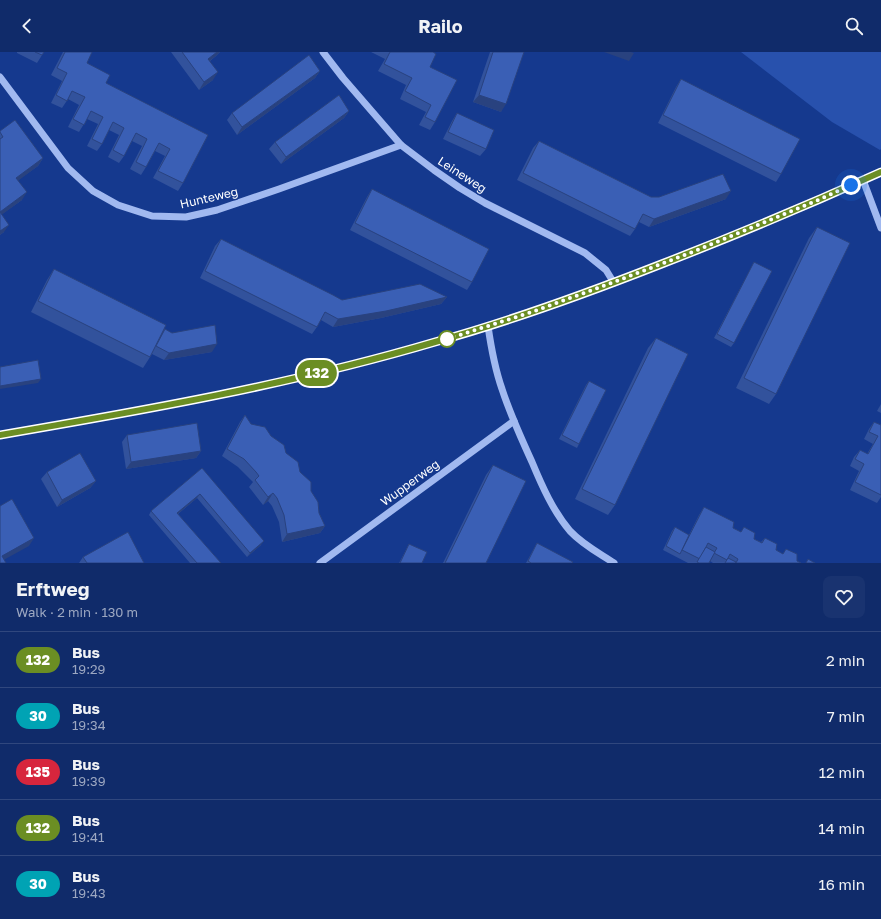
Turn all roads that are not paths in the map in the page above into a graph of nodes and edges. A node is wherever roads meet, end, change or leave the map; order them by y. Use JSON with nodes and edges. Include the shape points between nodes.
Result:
{"nodes":[{"id":1,"x":324,"y":52,"type":"edge"},
{"id":2,"x":0,"y":77,"type":"edge"},
{"id":3,"x":401,"y":145,"type":"junction"},
{"id":4,"x":881,"y":172,"type":"edge"},
{"id":5,"x":863,"y":180,"type":"junction"},
{"id":6,"x":881,"y":228,"type":"edge"},
{"id":7,"x":614,"y":282,"type":"junction"},
{"id":8,"x":488,"y":326,"type":"junction"},
{"id":9,"x":514,"y":421,"type":"junction"},
{"id":10,"x":0,"y":435,"type":"edge"},
{"id":11,"x":320,"y":563,"type":"edge"},
{"id":12,"x":614,"y":563,"type":"edge"}],
"edges":[{"from":1,"to":3,"type":"street","name":"Leineweg"},
{"from":2,"to":3,"type":"street","name":"Hunteweg","via":[[68,168],[93,191],[118,205],[152,216],[186,217],[217,210]]},
{"from":3,"to":7,"type":"street","name":"Leineweg","via":[[485,203],[585,253],[606,270]]},
{"from":4,"to":5,"type":"street"},
{"from":5,"to":6,"type":"street"},
{"from":5,"to":7,"type":"street","via":[[760,225]]},
{"from":7,"to":8,"type":"street"},
{"from":8,"to":9,"type":"street","via":[[497,374]]},
{"from":8,"to":10,"type":"street","via":[[386,356],[296,378],[210,397]]},
{"from":9,"to":11,"type":"street","name":"Wupperweg"},
{"from":9,"to":12,"type":"street","via":[[543,487],[560,517],[586,546]]}]}
